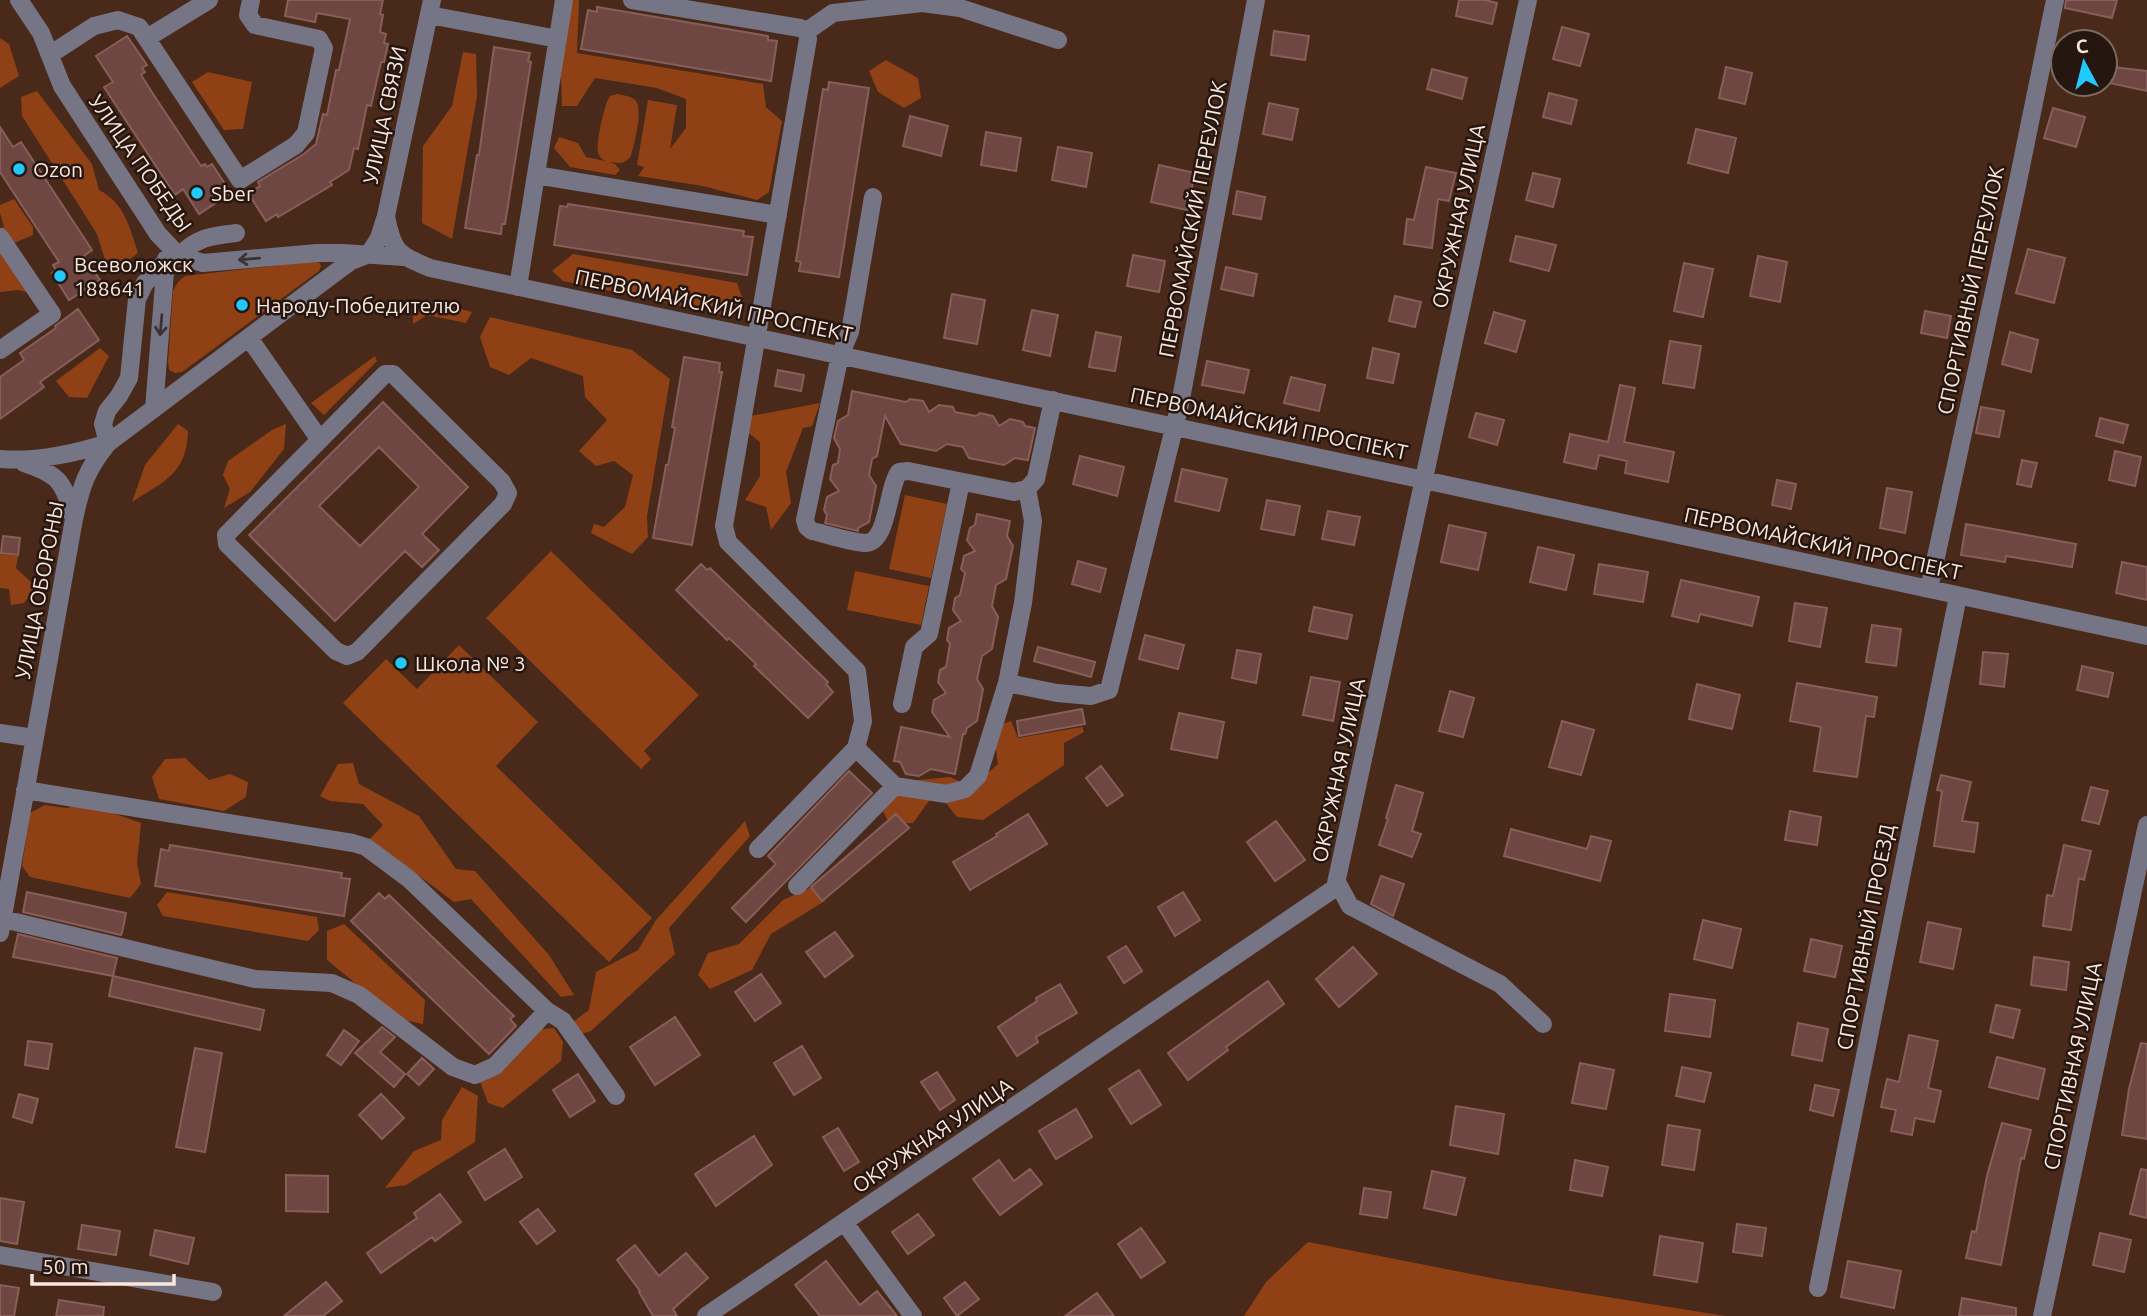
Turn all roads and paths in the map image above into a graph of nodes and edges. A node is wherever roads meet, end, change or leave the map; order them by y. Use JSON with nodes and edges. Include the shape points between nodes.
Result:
{"nodes":[{"id":1,"x":19,"y":0,"type":"edge"},
{"id":2,"x":209,"y":0,"type":"edge"},
{"id":3,"x":251,"y":0,"type":"edge"},
{"id":4,"x":564,"y":0,"type":"edge"},
{"id":5,"x":632,"y":0,"type":"edge"},
{"id":6,"x":1256,"y":0,"type":"edge"},
{"id":7,"x":1528,"y":0,"type":"edge"},
{"id":8,"x":2055,"y":0,"type":"edge"},
{"id":9,"x":431,"y":8,"type":"edge"},
{"id":10,"x":807,"y":32,"type":"junction"},
{"id":11,"x":147,"y":38,"type":"junction"},
{"id":12,"x":558,"y":39,"type":"junction"},
{"id":13,"x":1058,"y":40,"type":"dead end"},
{"id":14,"x":51,"y":54,"type":"junction"},
{"id":15,"x":536,"y":175,"type":"junction"},
{"id":16,"x":873,"y":197,"type":"dead end"},
{"id":17,"x":778,"y":215,"type":"junction"},
{"id":18,"x":386,"y":216,"type":"junction"},
{"id":19,"x":236,"y":233,"type":"dead end"},
{"id":20,"x":0,"y":237,"type":"edge"},
{"id":21,"x":317,"y":253,"type":"junction"},
{"id":22,"x":369,"y":254,"type":"junction"},
{"id":23,"x":404,"y":257,"type":"junction"},
{"id":24,"x":173,"y":258,"type":"junction"},
{"id":25,"x":324,"y":281,"type":"junction"},
{"id":26,"x":518,"y":287,"type":"junction"},
{"id":27,"x":755,"y":337,"type":"junction"},
{"id":28,"x":248,"y":338,"type":"junction"},
{"id":29,"x":0,"y":350,"type":"edge"},
{"id":30,"x":840,"y":355,"type":"junction"},
{"id":31,"x":157,"y":370,"type":"junction"},
{"id":32,"x":188,"y":383,"type":"junction"},
{"id":33,"x":1053,"y":401,"type":"junction"},
{"id":34,"x":154,"y":409,"type":"junction"},
{"id":35,"x":1175,"y":426,"type":"junction"},
{"id":36,"x":320,"y":440,"type":"junction"},
{"id":37,"x":108,"y":443,"type":"junction"},
{"id":38,"x":9,"y":460,"type":"edge"},
{"id":39,"x":1424,"y":480,"type":"junction"},
{"id":40,"x":961,"y":482,"type":"junction"},
{"id":41,"x":1027,"y":489,"type":"junction"},
{"id":42,"x":74,"y":519,"type":"junction"},
{"id":43,"x":1929,"y":589,"type":"junction"},
{"id":44,"x":1958,"y":596,"type":"junction"},
{"id":45,"x":2147,"y":636,"type":"edge"},
{"id":46,"x":1007,"y":682,"type":"junction"},
{"id":47,"x":902,"y":704,"type":"dead end"},
{"id":48,"x":0,"y":733,"type":"edge"},
{"id":49,"x":34,"y":738,"type":"junction"},
{"id":50,"x":856,"y":748,"type":"junction"},
{"id":51,"x":895,"y":786,"type":"junction"},
{"id":52,"x":25,"y":790,"type":"junction"},
{"id":53,"x":2147,"y":825,"type":"edge"},
{"id":54,"x":758,"y":849,"type":"dead end"},
{"id":55,"x":1337,"y":882,"type":"junction"},
{"id":56,"x":797,"y":886,"type":"dead end"},
{"id":57,"x":1,"y":926,"type":"edge"},
{"id":58,"x":547,"y":1011,"type":"junction"},
{"id":59,"x":1543,"y":1024,"type":"dead end"},
{"id":60,"x":616,"y":1096,"type":"dead end"},
{"id":61,"x":844,"y":1222,"type":"junction"},
{"id":62,"x":0,"y":1255,"type":"edge"},
{"id":63,"x":1818,"y":1288,"type":"dead end"},
{"id":64,"x":212,"y":1292,"type":"dead end"},
{"id":65,"x":706,"y":1316,"type":"edge"},
{"id":66,"x":913,"y":1316,"type":"edge"},
{"id":67,"x":2042,"y":1316,"type":"edge"}],
"edges":[{"from":1,"to":14,"type":"street","name":"УЛИЦА ПОБЕДЫ"},
{"from":2,"to":11,"type":"street"},
{"from":3,"to":11,"type":"street","via":[[248,15],[255,25],[318,39],[324,48],[306,134],[240,180]]},
{"from":4,"to":12,"type":"street"},
{"from":5,"to":10,"type":"street"},
{"from":6,"to":35,"type":"street","name":"ПЕРВОМАЙСКИЙ ПЕРЕУЛОК"},
{"from":7,"to":39,"type":"street","name":"ОКРУЖНАЯ УЛИЦА"},
{"from":8,"to":43,"type":"street","name":"СПОРТИВНЫЙ ПЕРЕУЛОК"},
{"from":9,"to":12,"type":"street"},
{"from":9,"to":18,"type":"street","name":"УЛИЦА СВЯЗИ"},
{"from":10,"to":13,"type":"street","via":[[833,13],[922,3],[960,8]]},
{"from":10,"to":17,"type":"street"},
{"from":11,"to":14,"type":"street","via":[[139,27],[118,20],[94,26]]},
{"from":12,"to":15,"type":"street"},
{"from":14,"to":24,"type":"street","name":"УЛИЦА ПОБЕДЫ","via":[[62,86]]},
{"from":15,"to":17,"type":"street"},
{"from":15,"to":26,"type":"street"},
{"from":16,"to":30,"type":"street","via":[[850,332]]},
{"from":17,"to":27,"type":"street"},
{"from":18,"to":22,"type":"street"},
{"from":18,"to":23,"type":"street","name":"УЛИЦА СВЯЗИ","via":[[391,240]]},
{"from":19,"to":24,"type":"street","via":[[209,236]]},
{"from":20,"to":29,"type":"street","via":[[52,314]]},
{"from":21,"to":22,"type":"street","name":"УЛИЦА ПОБЕДЫ"},
{"from":21,"to":24,"type":"street","name":"УЛИЦА ПОБЕДЫ","one_way":true,"via":[[202,263]]},
{"from":21,"to":25,"type":"street","via":[[330,265]]},
{"from":22,"to":23,"type":"street","name":"УЛИЦА ПОБЕДЫ"},
{"from":22,"to":25,"type":"street","name":"УЛИЦА ОБОРОНЫ"},
{"from":23,"to":26,"type":"street","name":"ПЕРВОМАЙСКИЙ ПРОСПЕКТ","via":[[430,268]]},
{"from":24,"to":31,"type":"street","one_way":true},
{"from":24,"to":37,"type":"street","via":[[145,283],[137,299],[129,378],[103,424]]},
{"from":25,"to":28,"type":"street","name":"УЛИЦА ОБОРОНЫ"},
{"from":26,"to":27,"type":"street","name":"ПЕРВОМАЙСКИЙ ПРОСПЕКТ"},
{"from":27,"to":30,"type":"street","name":"ПЕРВОМАЙСКИЙ ПРОСПЕКТ"},
{"from":27,"to":50,"type":"street","via":[[724,526],[728,542],[857,671],[863,721]]},
{"from":28,"to":32,"type":"street","name":"УЛИЦА ОБОРОНЫ"},
{"from":28,"to":36,"type":"street"},
{"from":30,"to":33,"type":"street","name":"ПЕРВОМАЙСКИЙ ПРОСПЕКТ"},
{"from":30,"to":40,"type":"street","via":[[807,527],[866,543],[881,533],[899,472]]},
{"from":31,"to":32,"type":"street","via":[[168,386]]},
{"from":31,"to":34,"type":"street"},
{"from":32,"to":34,"type":"street","name":"УЛИЦА ОБОРОНЫ"},
{"from":33,"to":35,"type":"street","name":"ПЕРВОМАЙСКИЙ ПРОСПЕКТ"},
{"from":33,"to":41,"type":"street","via":[[1035,479]]},
{"from":34,"to":37,"type":"street","name":"УЛИЦА ОБОРОНЫ"},
{"from":35,"to":39,"type":"street","name":"ПЕРВОМАЙСКИЙ ПРОСПЕКТ"},
{"from":35,"to":46,"type":"street","name":"ПЕРВОМАЙСКИЙ ПЕРЕУЛОК","via":[[1109,690],[1091,696]]},
{"from":36,"to":36,"type":"street","via":[[385,374],[393,374],[508,493],[357,652],[347,656],[336,652],[227,544],[226,535]]},
{"from":37,"to":38,"type":"street","via":[[70,455]]},
{"from":37,"to":42,"type":"street","name":"УЛИЦА ОБОРОНЫ","via":[[93,461]]},
{"from":38,"to":42,"type":"street","via":[[47,470],[66,489]]},
{"from":39,"to":43,"type":"street","name":"ПЕРВОМАЙСКИЙ ПРОСПЕКТ"},
{"from":39,"to":55,"type":"street","name":"ОКРУЖНАЯ УЛИЦА"},
{"from":40,"to":41,"type":"street","via":[[1014,492]]},
{"from":40,"to":47,"type":"street","via":[[929,634],[914,647]]},
{"from":41,"to":46,"type":"street","via":[[1032,521],[1023,603]]},
{"from":42,"to":49,"type":"street","name":"УЛИЦА ОБОРОНЫ"},
{"from":43,"to":44,"type":"street","name":"ПЕРВОМАЙСКИЙ ПРОСПЕКТ"},
{"from":44,"to":45,"type":"street","name":"ПЕРВОМАЙСКИЙ ПРОСПЕКТ"},
{"from":44,"to":63,"type":"street","name":"СПОРТИВНЫЙ ПРОЕЗД"},
{"from":46,"to":51,"type":"street","via":[[978,776],[965,789],[946,794]]},
{"from":48,"to":49,"type":"street"},
{"from":49,"to":52,"type":"street","name":"УЛИЦА ОБОРОНЫ"},
{"from":50,"to":51,"type":"street"},
{"from":50,"to":54,"type":"street"},
{"from":51,"to":56,"type":"street"},
{"from":52,"to":57,"type":"street","name":"УЛИЦА ОБОРОНЫ"},
{"from":52,"to":58,"type":"street","via":[[366,847],[409,879]]},
{"from":53,"to":67,"type":"street","name":"СПОРТИВНАЯ УЛИЦА"},
{"from":55,"to":59,"type":"street","via":[[1350,906],[1500,984]]},
{"from":55,"to":61,"type":"street","name":"ОКРУЖНАЯ УЛИЦА","via":[[1335,888]]},
{"from":57,"to":58,"type":"street","via":[[255,979],[332,983],[359,995],[453,1066],[475,1075],[495,1066]]},
{"from":58,"to":60,"type":"street","via":[[563,1021]]},
{"from":61,"to":65,"type":"street","name":"ОКРУЖНАЯ УЛИЦА"},
{"from":61,"to":66,"type":"street"},
{"from":62,"to":64,"type":"street"}]}
